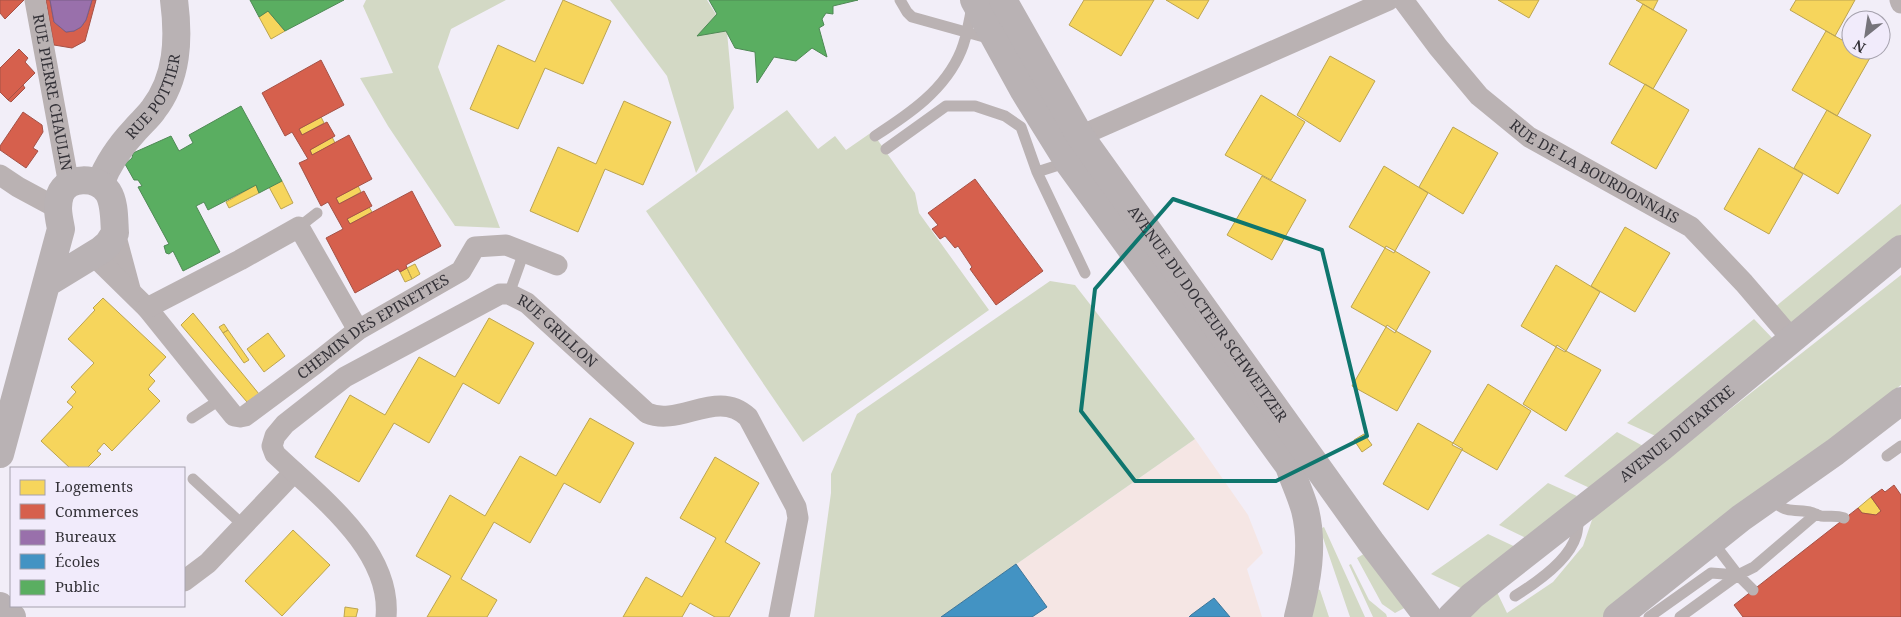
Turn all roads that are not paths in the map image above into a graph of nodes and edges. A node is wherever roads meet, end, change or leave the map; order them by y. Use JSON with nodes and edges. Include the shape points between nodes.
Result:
{"nodes":[{"id":1,"x":35,"y":0,"type":"edge"},
{"id":2,"x":174,"y":0,"type":"edge"},
{"id":3,"x":900,"y":0,"type":"edge"},
{"id":4,"x":973,"y":0,"type":"edge"},
{"id":5,"x":1003,"y":0,"type":"edge"},
{"id":6,"x":1389,"y":0,"type":"edge"},
{"id":7,"x":1403,"y":0,"type":"edge"},
{"id":8,"x":967,"y":33,"type":"junction"},
{"id":9,"x":995,"y":40,"type":"junction"},
{"id":10,"x":1027,"y":116,"type":"junction"},
{"id":11,"x":876,"y":136,"type":"dead end"},
{"id":12,"x":1080,"y":136,"type":"junction"},
{"id":13,"x":886,"y":149,"type":"dead end"},
{"id":14,"x":1068,"y":162,"type":"junction"},
{"id":15,"x":1037,"y":172,"type":"junction"},
{"id":16,"x":0,"y":175,"type":"edge"},
{"id":17,"x":100,"y":184,"type":"junction"},
{"id":18,"x":62,"y":207,"type":"junction"},
{"id":19,"x":317,"y":214,"type":"dead end"},
{"id":20,"x":300,"y":227,"type":"junction"},
{"id":21,"x":115,"y":234,"type":"junction"},
{"id":22,"x":1901,"y":249,"type":"edge"},
{"id":23,"x":524,"y":252,"type":"junction"},
{"id":24,"x":92,"y":255,"type":"junction"},
{"id":25,"x":557,"y":265,"type":"dead end"},
{"id":26,"x":1085,"y":273,"type":"dead end"},
{"id":27,"x":47,"y":283,"type":"junction"},
{"id":28,"x":130,"y":289,"type":"junction"},
{"id":29,"x":509,"y":294,"type":"junction"},
{"id":30,"x":147,"y":308,"type":"junction"},
{"id":31,"x":358,"y":330,"type":"junction"},
{"id":32,"x":1792,"y":338,"type":"junction"},
{"id":33,"x":221,"y":400,"type":"junction"},
{"id":34,"x":1901,"y":401,"type":"edge"},
{"id":35,"x":192,"y":418,"type":"dead end"},
{"id":36,"x":1901,"y":446,"type":"edge"},
{"id":37,"x":0,"y":454,"type":"edge"},
{"id":38,"x":1888,"y":456,"type":"dead end"},
{"id":39,"x":294,"y":472,"type":"junction"},
{"id":40,"x":193,"y":480,"type":"dead end"},
{"id":41,"x":1770,"y":499,"type":"junction"},
{"id":42,"x":1580,"y":512,"type":"junction"},
{"id":43,"x":1816,"y":514,"type":"junction"},
{"id":44,"x":1844,"y":518,"type":"dead end"},
{"id":45,"x":243,"y":525,"type":"junction"},
{"id":46,"x":1712,"y":541,"type":"junction"},
{"id":47,"x":1738,"y":574,"type":"junction"},
{"id":48,"x":185,"y":580,"type":"edge"},
{"id":49,"x":1753,"y":590,"type":"dead end"},
{"id":50,"x":1515,"y":596,"type":"dead end"},
{"id":51,"x":0,"y":606,"type":"edge"},
{"id":52,"x":12,"y":617,"type":"edge"},
{"id":53,"x":386,"y":617,"type":"edge"},
{"id":54,"x":779,"y":617,"type":"edge"},
{"id":55,"x":1298,"y":617,"type":"edge"},
{"id":56,"x":1428,"y":617,"type":"edge"},
{"id":57,"x":1451,"y":617,"type":"edge"},
{"id":58,"x":1617,"y":617,"type":"edge"},
{"id":59,"x":1649,"y":617,"type":"edge"},
{"id":60,"x":1680,"y":617,"type":"edge"}],
"edges":[{"from":1,"to":18,"type":"street","name":"RUE PIERRE CHAULIN"},
{"from":2,"to":17,"type":"main road","name":"RUE POTTIER","via":[[178,28],[176,58],[169,81],[153,111],[108,165]]},
{"from":3,"to":8,"type":"lane","via":[[912,17]]},
{"from":4,"to":8,"type":"lane"},
{"from":4,"to":9,"type":"main road","name":"AVENUE DU DOCTEUR SCHWEITZER"},
{"from":5,"to":12,"type":"main road","name":"AVENUE DU DOCTEUR SCHWEITZER"},
{"from":6,"to":12,"type":"street"},
{"from":7,"to":32,"type":"street","name":"RUE DE LA BOURDONNAIS","via":[[1478,96],[1529,137],[1691,227]]},
{"from":8,"to":9,"type":"lane"},
{"from":8,"to":11,"type":"lane","via":[[958,58],[941,86]]},
{"from":9,"to":10,"type":"main road","name":"AVENUE DU DOCTEUR SCHWEITZER"},
{"from":10,"to":13,"type":"lane","via":[[1005,116],[975,106],[946,106]]},
{"from":10,"to":14,"type":"main road","name":"AVENUE DU DOCTEUR SCHWEITZER"},
{"from":10,"to":15,"type":"lane"},
{"from":12,"to":56,"type":"main road","name":"AVENUE DU DOCTEUR SCHWEITZER"},
{"from":14,"to":15,"type":"lane"},
{"from":14,"to":55,"type":"main road","name":"AVENUE DU DOCTEUR SCHWEITZER","via":[[1289,466],[1308,525],[1309,561]]},
{"from":15,"to":26,"type":"lane"},
{"from":16,"to":18,"type":"street"},
{"from":17,"to":18,"type":"main road","via":[[81,180]]},
{"from":17,"to":21,"type":"main road","via":[[112,201]]},
{"from":18,"to":24,"type":"main road","via":[[74,245]]},
{"from":18,"to":27,"type":"main road"},
{"from":19,"to":20,"type":"lane"},
{"from":20,"to":30,"type":"street"},
{"from":20,"to":31,"type":"street"},
{"from":21,"to":24,"type":"main road","via":[[108,244]]},
{"from":21,"to":28,"type":"street"},
{"from":22,"to":32,"type":"main road","name":"AVENUE DUTARTRE"},
{"from":23,"to":25,"type":"street","name":"CHEMIN DES EPINETTES"},
{"from":23,"to":29,"type":"lane"},
{"from":23,"to":31,"type":"street","name":"CHEMIN DES EPINETTES","via":[[506,245],[475,247],[461,272]]},
{"from":24,"to":27,"type":"main road"},
{"from":24,"to":28,"type":"street"},
{"from":27,"to":37,"type":"main road"},
{"from":28,"to":30,"type":"street"},
{"from":29,"to":39,"type":"street","name":"RUE GRILLON","via":[[500,294],[362,367],[285,424],[275,436],[272,446],[275,454]]},
{"from":29,"to":54,"type":"street","name":"RUE GRILLON","via":[[527,303],[647,413],[664,417],[730,406],[748,418],[796,507],[798,518]]},
{"from":30,"to":33,"type":"street"},
{"from":31,"to":33,"type":"street","name":"CHEMIN DES EPINETTES","via":[[245,416],[234,416]]},
{"from":32,"to":42,"type":"main road","name":"AVENUE DUTARTRE"},
{"from":33,"to":35,"type":"lane"},
{"from":34,"to":41,"type":"main road"},
{"from":36,"to":38,"type":"lane"},
{"from":39,"to":45,"type":"street"},
{"from":39,"to":53,"type":"street","name":"RUE GRILLON","via":[[357,535],[373,558],[382,584]]},
{"from":40,"to":45,"type":"lane"},
{"from":41,"to":43,"type":"lane","via":[[1790,512]]},
{"from":41,"to":46,"type":"main road"},
{"from":42,"to":50,"type":"lane","via":[[1576,537],[1560,562]]},
{"from":42,"to":57,"type":"main road","name":"AVENUE DUTARTRE","via":[[1472,596]]},
{"from":43,"to":44,"type":"lane"},
{"from":43,"to":47,"type":"lane","via":[[1754,567]]},
{"from":45,"to":48,"type":"street","via":[[208,563]]},
{"from":46,"to":47,"type":"lane"},
{"from":46,"to":58,"type":"main road"},
{"from":47,"to":49,"type":"lane"},
{"from":47,"to":59,"type":"lane","via":[[1711,573]]},
{"from":47,"to":60,"type":"lane"},
{"from":51,"to":52,"type":"main road"}]}
